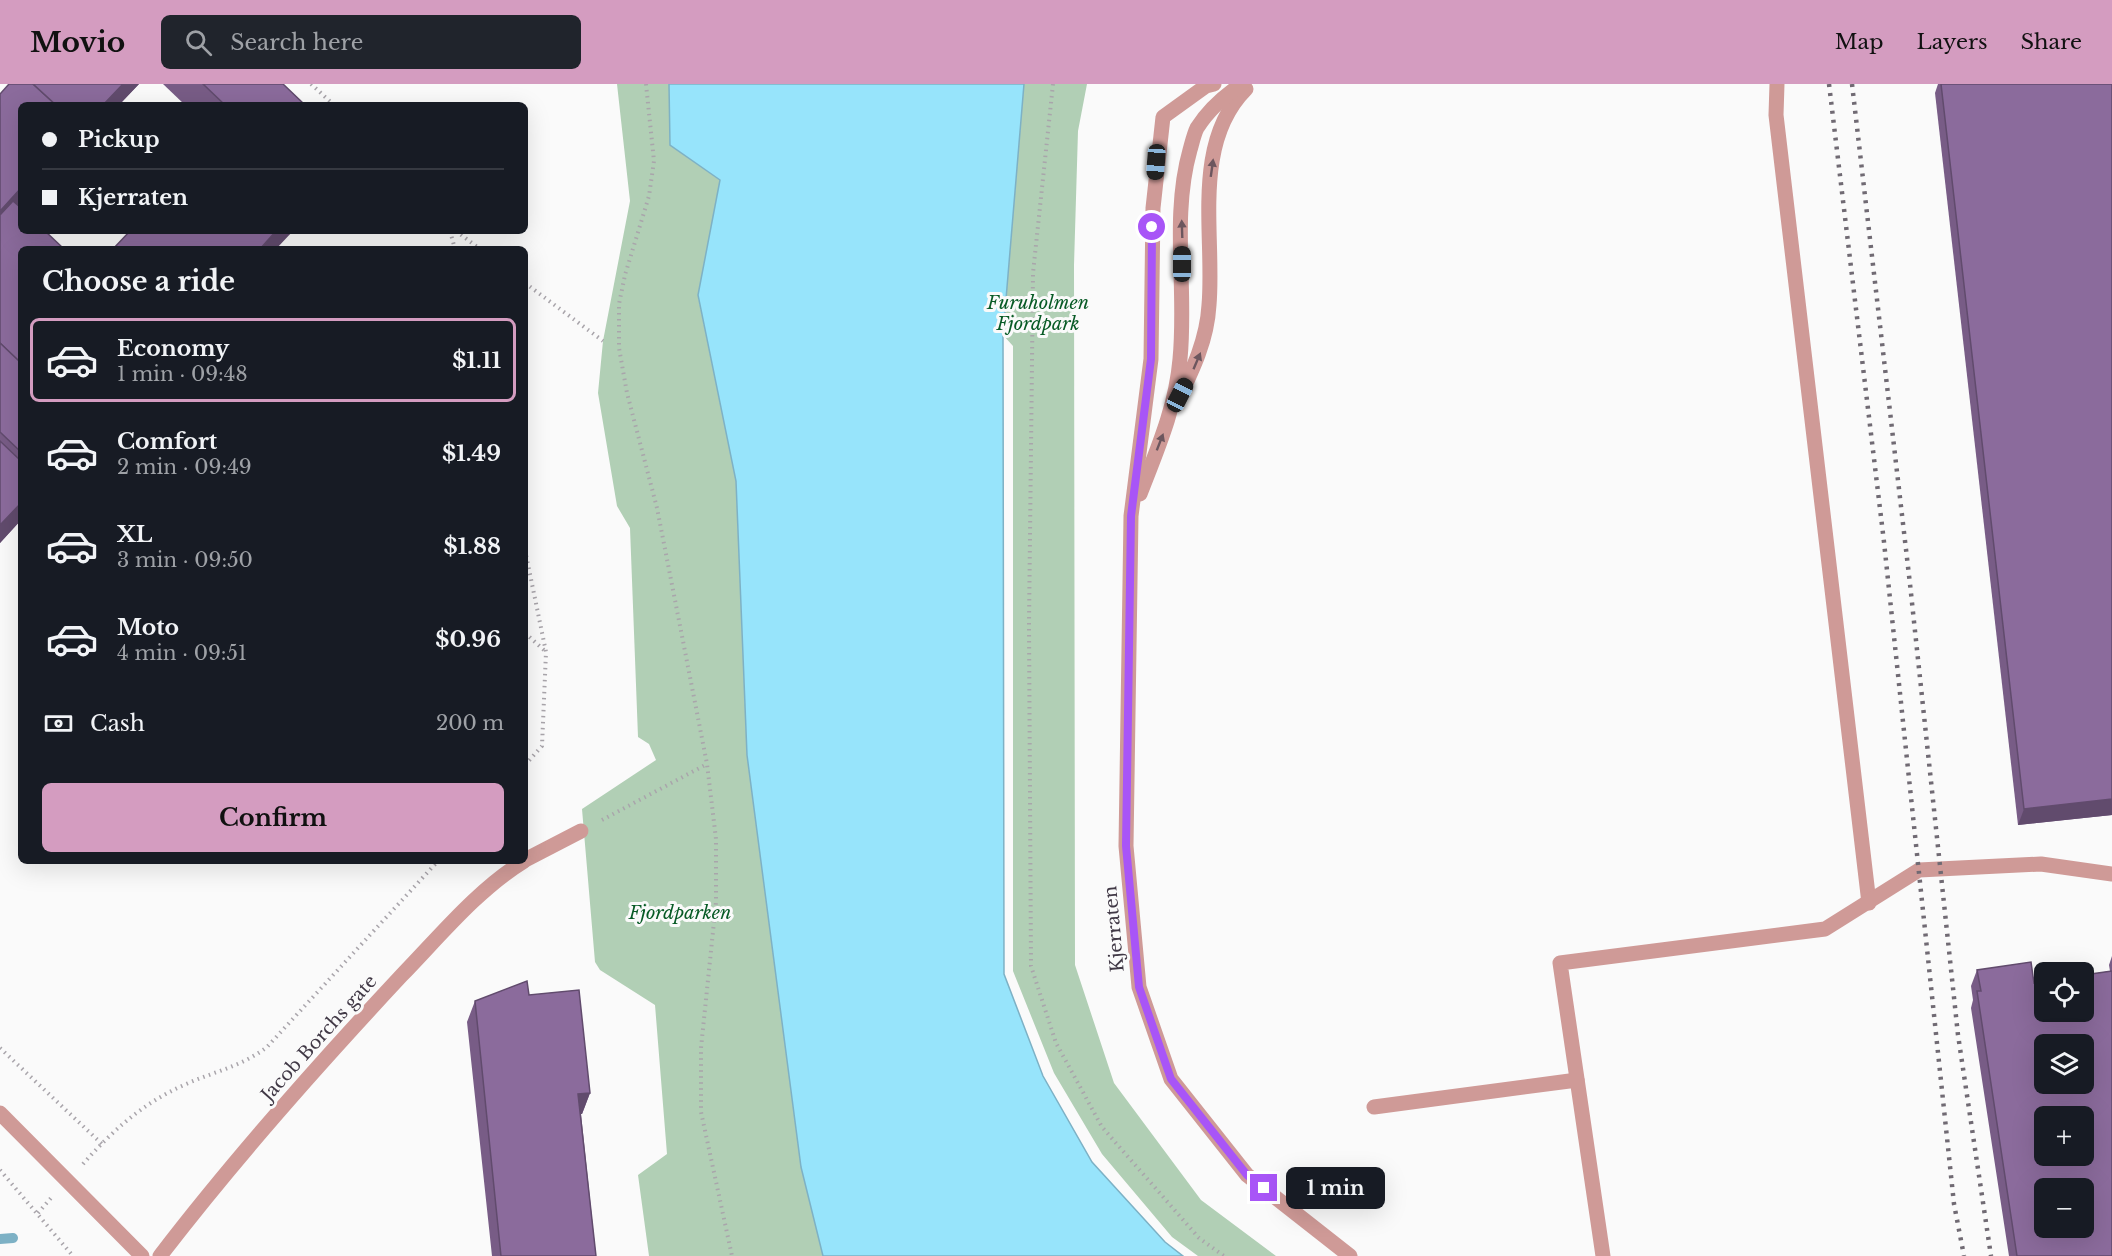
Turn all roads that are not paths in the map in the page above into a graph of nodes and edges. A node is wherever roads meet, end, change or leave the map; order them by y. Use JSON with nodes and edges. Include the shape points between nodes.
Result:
{"nodes":[{"id":1,"x":1214,"y":84,"type":"edge"},
{"id":2,"x":1242,"y":84,"type":"edge"},
{"id":3,"x":1250,"y":84,"type":"edge"},
{"id":4,"x":1777,"y":84,"type":"edge"},
{"id":5,"x":1171,"y":414,"type":"junction"},
{"id":6,"x":1131,"y":516,"type":"junction"},
{"id":7,"x":581,"y":831,"type":"road end"},
{"id":8,"x":528,"y":859,"type":"edge"},
{"id":9,"x":520,"y":864,"type":"edge"},
{"id":10,"x":2112,"y":874,"type":"edge"},
{"id":11,"x":1869,"y":903,"type":"junction"},
{"id":12,"x":1577,"y":1080,"type":"junction"},
{"id":13,"x":1374,"y":1107,"type":"dead end"},
{"id":14,"x":0,"y":1113,"type":"edge"},
{"id":15,"x":142,"y":1256,"type":"edge"},
{"id":16,"x":160,"y":1256,"type":"edge"},
{"id":17,"x":1350,"y":1256,"type":"edge"},
{"id":18,"x":1603,"y":1256,"type":"edge"}],
"edges":[{"from":1,"to":6,"type":"street","via":[[1163,117],[1153,219],[1151,359]]},
{"from":5,"to":2,"type":"street","one_way":true,"via":[[1180,360],[1184,173],[1196,130],[1221,98]]},
{"from":5,"to":3,"type":"street","one_way":true,"via":[[1200,357],[1209,306],[1208,209],[1219,132],[1234,100]]},
{"from":4,"to":11,"type":"street","via":[[1776,115]]},
{"from":6,"to":5,"type":"street","one_way":true},
{"from":6,"to":17,"type":"street","name":"Kjerraten","via":[[1126,846],[1139,987],[1171,1079],[1247,1175]]},
{"from":7,"to":8,"type":"street","name":"Jacob Borchs gate"},
{"from":9,"to":16,"type":"street","name":"Jacob Borchs gate","via":[[490,886],[380,999],[219,1178]]},
{"from":10,"to":11,"type":"street","via":[[2041,864],[1919,870]]},
{"from":11,"to":12,"type":"street","via":[[1825,929],[1560,963]]},
{"from":12,"to":13,"type":"street"},
{"from":12,"to":18,"type":"street"},
{"from":14,"to":15,"type":"street"}]}
